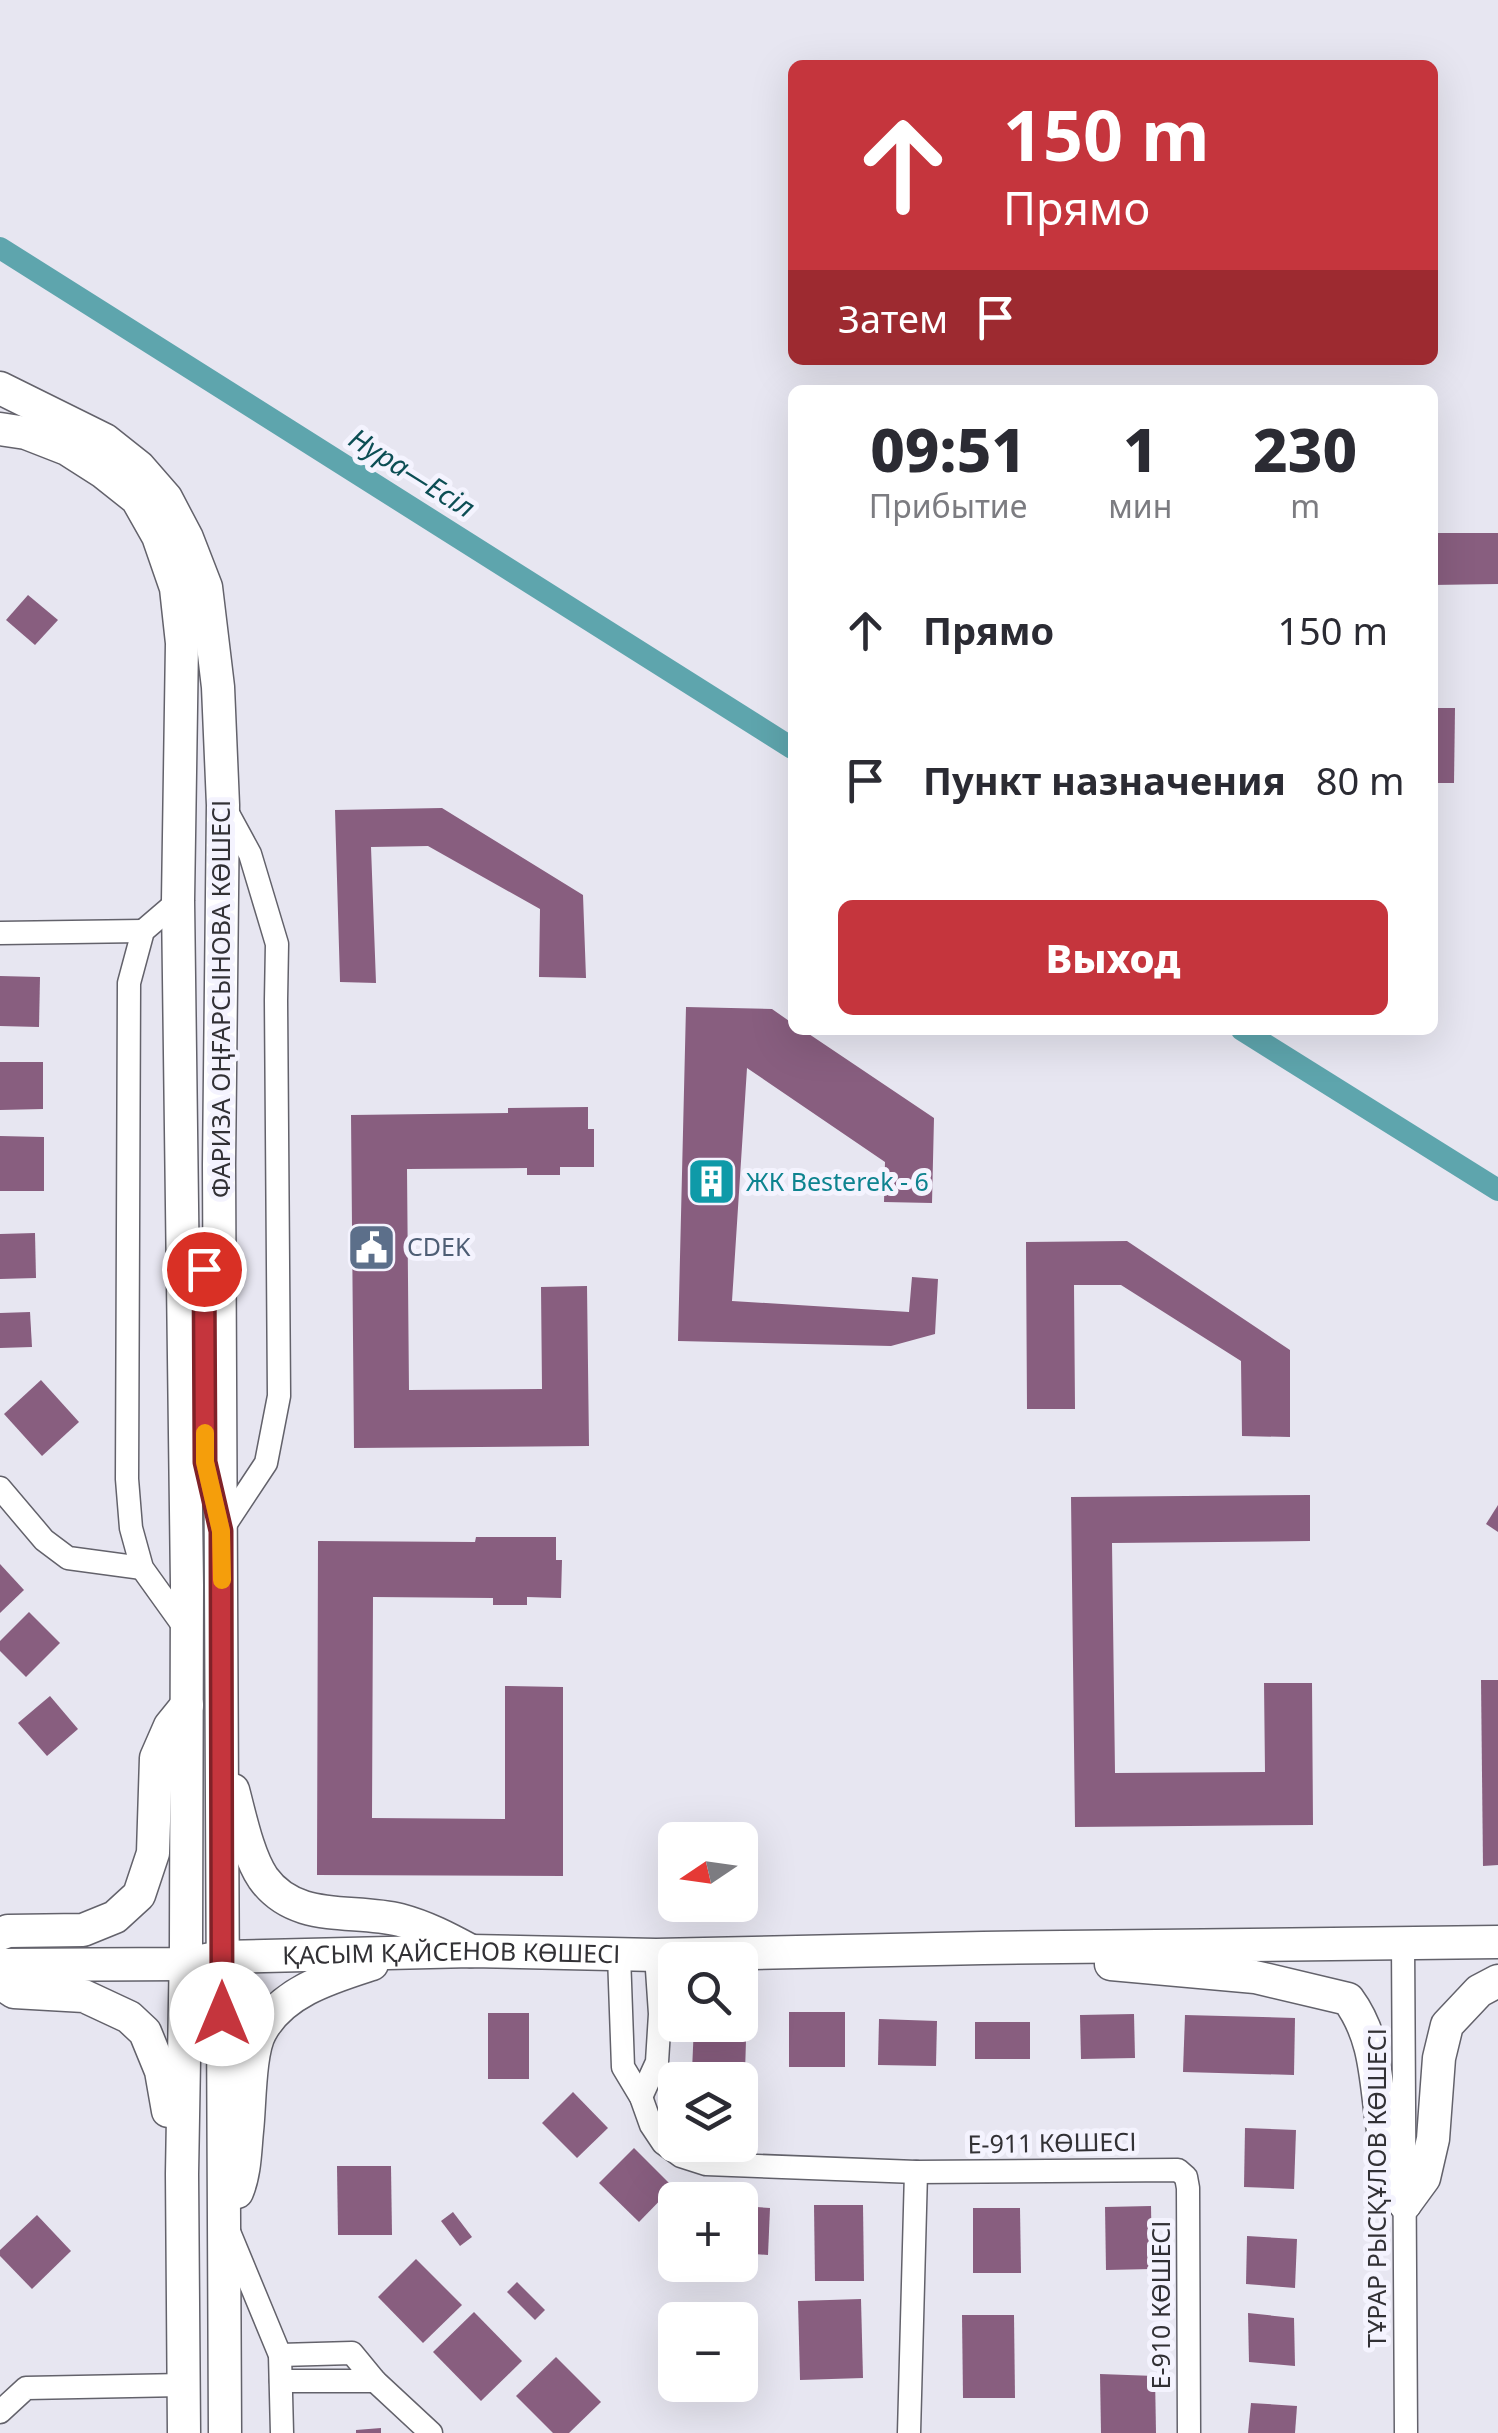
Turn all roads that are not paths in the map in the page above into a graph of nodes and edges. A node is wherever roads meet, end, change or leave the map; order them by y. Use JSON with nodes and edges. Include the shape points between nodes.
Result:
{"nodes":[{"id":1,"x":0,"y":388,"type":"edge"},
{"id":2,"x":0,"y":429,"type":"edge"},
{"id":3,"x":104,"y":456,"type":"junction"},
{"id":4,"x":223,"y":806,"type":"junction"},
{"id":5,"x":178,"y":901,"type":"junction"},
{"id":6,"x":143,"y":931,"type":"junction"},
{"id":7,"x":0,"y":933,"type":"edge"},
{"id":8,"x":218,"y":1165,"type":"junction"},
{"id":9,"x":184,"y":1251,"type":"junction"},
{"id":10,"x":0,"y":1488,"type":"edge"},
{"id":11,"x":221,"y":1531,"type":"junction"},
{"id":12,"x":142,"y":1568,"type":"junction"},
{"id":13,"x":185,"y":1628,"type":"junction"},
{"id":14,"x":187,"y":1705,"type":"junction"},
{"id":15,"x":222,"y":1750,"type":"junction"},
{"id":16,"x":0,"y":1938,"type":"edge"},
{"id":17,"x":1403,"y":1942,"type":"junction"},
{"id":18,"x":1498,"y":1942,"type":"edge"},
{"id":19,"x":1075,"y":1946,"type":"junction"},
{"id":20,"x":470,"y":1952,"type":"junction"},
{"id":21,"x":186,"y":1954,"type":"junction"},
{"id":22,"x":400,"y":1954,"type":"junction"},
{"id":23,"x":619,"y":1955,"type":"junction"},
{"id":24,"x":656,"y":1955,"type":"junction"},
{"id":25,"x":222,"y":1957,"type":"junction"},
{"id":26,"x":0,"y":1965,"type":"edge"},
{"id":27,"x":1498,"y":1981,"type":"edge"},
{"id":28,"x":0,"y":1983,"type":"edge"},
{"id":29,"x":640,"y":2097,"type":"junction"},
{"id":30,"x":916,"y":2172,"type":"junction"},
{"id":31,"x":182,"y":2174,"type":"junction"},
{"id":32,"x":1186,"y":2177,"type":"joint"},
{"id":33,"x":1405,"y":2204,"type":"junction"},
{"id":34,"x":223,"y":2220,"type":"junction"},
{"id":35,"x":280,"y":2354,"type":"junction"},
{"id":36,"x":281,"y":2381,"type":"junction"},
{"id":37,"x":375,"y":2381,"type":"junction"},
{"id":38,"x":183,"y":2385,"type":"junction"},
{"id":39,"x":0,"y":2412,"type":"edge"},
{"id":40,"x":184,"y":2433,"type":"edge"},
{"id":41,"x":224,"y":2433,"type":"edge"},
{"id":42,"x":282,"y":2433,"type":"edge"},
{"id":43,"x":431,"y":2433,"type":"edge"},
{"id":44,"x":909,"y":2433,"type":"edge"},
{"id":45,"x":1189,"y":2433,"type":"edge"},
{"id":46,"x":1406,"y":2433,"type":"edge"}],
"edges":[{"from":1,"to":3,"type":"street"},
{"from":2,"to":3,"type":"street"},
{"from":3,"to":4,"type":"street","name":"ФАРИЗА ОҢҒАРСЫНОВА КӨШЕСІ","via":[[139,467],[166,498],[206,587]]},
{"from":3,"to":5,"type":"street","name":"ФАРИЗА ОҢҒАРСЫНОВА КӨШЕСІ","via":[[158,536],[176,588],[182,643]]},
{"from":4,"to":8,"type":"street","name":"ФАРИЗА ОҢҒАРСЫНОВА КӨШЕСІ"},
{"from":4,"to":11,"type":"street","via":[[250,854],[277,944],[279,1396],[266,1463]]},
{"from":5,"to":6,"type":"street"},
{"from":5,"to":8,"type":"street","via":[[200,959],[202,1156]]},
{"from":5,"to":9,"type":"street","name":"ФАРИЗА ОҢҒАРСЫНОВА КӨШЕСІ"},
{"from":6,"to":7,"type":"street"},
{"from":6,"to":12,"type":"street","via":[[129,983],[126,1199],[127,1479]]},
{"from":8,"to":11,"type":"street","name":"ФАРИЗА ОҢҒАРСЫНОВА КӨШЕСІ"},
{"from":9,"to":11,"type":"street","via":[[196,1255],[204,1269],[205,1462]]},
{"from":9,"to":13,"type":"street","name":"ФАРИЗА ОҢҒАРСЫНОВА КӨШЕСІ"},
{"from":10,"to":12,"type":"street","via":[[68,1558]]},
{"from":11,"to":15,"type":"street","name":"ФАРИЗА ОҢҒАРСЫНОВА КӨШЕСІ"},
{"from":12,"to":13,"type":"street"},
{"from":13,"to":14,"type":"street","name":"ФАРИЗА ОҢҒАРСЫНОВА КӨШЕСІ"},
{"from":14,"to":16,"type":"street","via":[[156,1758],[153,1853],[140,1895],[115,1918],[83,1930],[8,1932]]},
{"from":14,"to":21,"type":"street","name":"ФАРИЗА ОҢҒАРСЫНОВА КӨШЕСІ"},
{"from":15,"to":20,"type":"street","via":[[261,1875],[278,1895],[298,1908],[432,1929]]},
{"from":15,"to":25,"type":"street","name":"ФАРИЗА ОҢҒАРСЫНОВА КӨШЕСІ"},
{"from":16,"to":21,"type":"street","name":"ҚАСЫМ ҚАЙСЕНОВ КӨШЕСІ"},
{"from":17,"to":18,"type":"street"},
{"from":17,"to":19,"type":"street","name":"ҚАСЫМ ҚАЙСЕНОВ КӨШЕСІ"},
{"from":17,"to":33,"type":"street","name":"ТҰРАР РЫСҚҰЛОВ КӨШЕСІ"},
{"from":19,"to":24,"type":"street","name":"ҚАСЫМ ҚАЙСЕНОВ КӨШЕСІ"},
{"from":19,"to":33,"type":"street","via":[[1112,1964],[1255,1976],[1348,1999],[1372,2045],[1387,2150]]},
{"from":20,"to":22,"type":"street","name":"ҚАСЫМ ҚАЙСЕНОВ КӨШЕСІ"},
{"from":20,"to":23,"type":"street","name":"ҚАСЫМ ҚАЙСЕНОВ КӨШЕСІ"},
{"from":21,"to":25,"type":"street","name":"ҚАСЫМ ҚАЙСЕНОВ КӨШЕСІ"},
{"from":21,"to":26,"type":"street","name":"ҚАСЫМ ҚАЙСЕНОВ КӨШЕСІ"},
{"from":21,"to":31,"type":"street","name":"ФАРИЗА ОҢҒАРСЫНОВА КӨШЕСІ"},
{"from":22,"to":25,"type":"street","name":"ҚАСЫМ ҚАЙСЕНОВ КӨШЕСІ"},
{"from":22,"to":34,"type":"street","via":[[302,1991],[260,2032],[242,2176]]},
{"from":23,"to":24,"type":"street","name":"ҚАСЫМ ҚАЙСЕНОВ КӨШЕСІ"},
{"from":23,"to":29,"type":"street","name":"Е-911 КӨШЕСІ","via":[[623,2067]]},
{"from":24,"to":29,"type":"street","via":[[657,2062]]},
{"from":25,"to":34,"type":"street","name":"ФАРИЗА ОҢҒАРСЫНОВА КӨШЕСІ"},
{"from":27,"to":33,"type":"street","via":[[1446,2025],[1424,2178]]},
{"from":28,"to":31,"type":"street","via":[[14,1992],[84,1996],[145,2032],[162,2071]]},
{"from":29,"to":30,"type":"street","name":"Е-911 КӨШЕСІ","via":[[663,2143],[706,2164]]},
{"from":30,"to":32,"type":"street","name":"Е-911 КӨШЕСІ","via":[[1170,2169]]},
{"from":30,"to":44,"type":"street"},
{"from":31,"to":38,"type":"street","name":"ФАРИЗА ОҢҒАРСЫНОВА КӨШЕСІ"},
{"from":32,"to":45,"type":"street","name":"Е-910 КӨШЕСІ"},
{"from":33,"to":46,"type":"street","name":"ТҰРАР РЫСҚҰЛОВ КӨШЕСІ"},
{"from":34,"to":35,"type":"street"},
{"from":34,"to":41,"type":"street","name":"ФАРИЗА ОҢҒАРСЫНОВА КӨШЕСІ"},
{"from":35,"to":36,"type":"street"},
{"from":35,"to":37,"type":"street","via":[[352,2353]]},
{"from":36,"to":37,"type":"street"},
{"from":36,"to":42,"type":"street"},
{"from":37,"to":43,"type":"street"},
{"from":38,"to":39,"type":"street","via":[[26,2388]]},
{"from":38,"to":40,"type":"street","name":"ФАРИЗА ОҢҒАРСЫНОВА КӨШЕСІ"}]}
